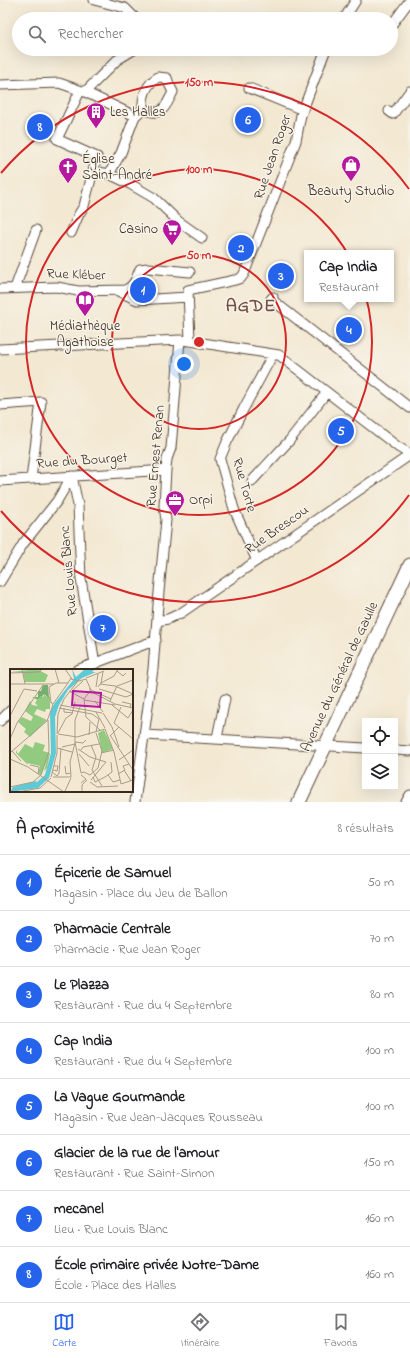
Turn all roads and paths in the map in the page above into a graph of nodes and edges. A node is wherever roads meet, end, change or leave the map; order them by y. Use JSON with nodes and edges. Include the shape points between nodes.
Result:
{"nodes":[{"id":1,"x":94,"y":0,"type":"edge"},
{"id":2,"x":356,"y":0,"type":"edge"},
{"id":3,"x":410,"y":0,"type":"edge"},
{"id":4,"x":108,"y":2,"type":"edge"},
{"id":5,"x":129,"y":12,"type":"edge"},
{"id":6,"x":348,"y":12,"type":"edge"},
{"id":7,"x":398,"y":16,"type":"edge"},
{"id":8,"x":124,"y":56,"type":"edge"},
{"id":9,"x":323,"y":56,"type":"edge"},
{"id":10,"x":0,"y":85,"type":"edge"},
{"id":11,"x":249,"y":88,"type":"dead end"},
{"id":12,"x":410,"y":91,"type":"edge"},
{"id":13,"x":82,"y":92,"type":"junction"},
{"id":14,"x":143,"y":109,"type":"dead end"},
{"id":15,"x":303,"y":110,"type":"junction"},
{"id":16,"x":389,"y":111,"type":"dead end"},
{"id":17,"x":135,"y":116,"type":"junction"},
{"id":18,"x":93,"y":171,"type":"junction"},
{"id":19,"x":109,"y":174,"type":"junction"},
{"id":20,"x":36,"y":230,"type":"dead end"},
{"id":21,"x":71,"y":233,"type":"dead end"},
{"id":22,"x":202,"y":238,"type":"dead end"},
{"id":23,"x":190,"y":272,"type":"dead end"},
{"id":24,"x":0,"y":288,"type":"edge"},
{"id":25,"x":15,"y":288,"type":"junction"},
{"id":26,"x":114,"y":290,"type":"junction"},
{"id":27,"x":188,"y":294,"type":"junction"},
{"id":28,"x":273,"y":297,"type":"dead end"},
{"id":29,"x":180,"y":340,"type":"junction"},
{"id":30,"x":190,"y":341,"type":"junction"},
{"id":31,"x":0,"y":349,"type":"edge"},
{"id":32,"x":273,"y":354,"type":"junction"},
{"id":33,"x":327,"y":392,"type":"junction"},
{"id":34,"x":0,"y":405,"type":"edge"},
{"id":35,"x":410,"y":408,"type":"edge"},
{"id":36,"x":410,"y":454,"type":"edge"},
{"id":37,"x":166,"y":470,"type":"junction"},
{"id":38,"x":72,"y":476,"type":"junction"},
{"id":39,"x":31,"y":478,"type":"junction"},
{"id":40,"x":0,"y":481,"type":"edge"},
{"id":41,"x":252,"y":481,"type":"dead end"},
{"id":42,"x":257,"y":561,"type":"junction"},
{"id":43,"x":410,"y":565,"type":"edge"},
{"id":44,"x":0,"y":582,"type":"edge"},
{"id":45,"x":157,"y":621,"type":"junction"},
{"id":46,"x":156,"y":640,"type":"junction"},
{"id":47,"x":94,"y":664,"type":"junction"},
{"id":48,"x":79,"y":669,"type":"edge"},
{"id":49,"x":225,"y":699,"type":"dead end"},
{"id":50,"x":10,"y":711,"type":"edge"},
{"id":51,"x":0,"y":721,"type":"edge"},
{"id":52,"x":145,"y":735,"type":"junction"},
{"id":53,"x":217,"y":738,"type":"junction"},
{"id":54,"x":325,"y":746,"type":"junction"},
{"id":55,"x":362,"y":748,"type":"edge"},
{"id":56,"x":398,"y":750,"type":"edge"},
{"id":57,"x":410,"y":751,"type":"edge"},
{"id":58,"x":410,"y":795,"type":"edge"},
{"id":59,"x":136,"y":802,"type":"edge"},
{"id":60,"x":299,"y":802,"type":"edge"},
{"id":61,"x":406,"y":802,"type":"edge"}],
"edges":[{"from":1,"to":4,"type":"street"},
{"from":2,"to":6,"type":"street"},
{"from":3,"to":7,"type":"street"},
{"from":4,"to":5,"type":"street"},
{"from":8,"to":13,"type":"street"},
{"from":9,"to":15,"type":"street","name":"Rue Jean Roger"},
{"from":10,"to":13,"type":"street","via":[[59,83]]},
{"from":11,"to":15,"type":"street"},
{"from":12,"to":16,"type":"street","via":[[393,114]]},
{"from":13,"to":17,"type":"street"},
{"from":13,"to":18,"type":"street","via":[[57,139],[97,157]]},
{"from":14,"to":17,"type":"street"},
{"from":15,"to":27,"type":"street","name":"Rue Jean Roger","via":[[296,141],[244,274],[235,280]]},
{"from":17,"to":19,"type":"street"},
{"from":18,"to":19,"type":"street"},
{"from":18,"to":21,"type":"street","via":[[84,206]]},
{"from":19,"to":22,"type":"street","via":[[154,198],[178,221]]},
{"from":20,"to":25,"type":"street"},
{"from":23,"to":26,"type":"street","name":"Rue Kléber","via":[[140,269],[130,288]]},
{"from":24,"to":25,"type":"street","name":"Rue Kléber"},
{"from":25,"to":26,"type":"street","name":"Rue Kléber"},
{"from":26,"to":27,"type":"street","via":[[137,300]]},
{"from":27,"to":30,"type":"street"},
{"from":28,"to":35,"type":"street","via":[[271,299]]},
{"from":29,"to":30,"type":"street"},
{"from":29,"to":31,"type":"street"},
{"from":29,"to":37,"type":"street","name":"Rue Ernest Renan","via":[[171,448]]},
{"from":30,"to":32,"type":"street"},
{"from":32,"to":33,"type":"street","via":[[279,355]]},
{"from":32,"to":42,"type":"street","name":"Rue Torte","via":[[220,459],[234,510]]},
{"from":33,"to":36,"type":"street"},
{"from":33,"to":41,"type":"street","via":[[289,441]]},
{"from":34,"to":39,"type":"street","via":[[41,402]]},
{"from":36,"to":42,"type":"street","name":"Rue Brescou"},
{"from":37,"to":38,"type":"street","name":"Rue du Bourget"},
{"from":37,"to":45,"type":"street","name":"Rue Ernest Renan","via":[[166,520]]},
{"from":38,"to":39,"type":"street","name":"Rue du Bourget"},
{"from":38,"to":44,"type":"street","via":[[57,501],[23,544]]},
{"from":38,"to":47,"type":"street","name":"Rue Louis Blanc","via":[[78,505],[81,580]]},
{"from":39,"to":40,"type":"street","name":"Rue du Bourget"},
{"from":42,"to":45,"type":"street","name":"Rue Brescou","via":[[181,614],[168,620]]},
{"from":43,"to":54,"type":"main road","name":"Avenue du Général de Gaulle"},
{"from":45,"to":46,"type":"street","name":"Rue Ernest Renan"},
{"from":46,"to":47,"type":"street"},
{"from":46,"to":52,"type":"street","name":"Rue Ernest Renan"},
{"from":47,"to":48,"type":"street"},
{"from":49,"to":53,"type":"street"},
{"from":50,"to":51,"type":"street"},
{"from":52,"to":53,"type":"street"},
{"from":52,"to":59,"type":"street","name":"Rue Ernest Renan"},
{"from":53,"to":54,"type":"street"},
{"from":54,"to":55,"type":"street"},
{"from":54,"to":60,"type":"main road","name":"Avenue du Général de Gaulle"},
{"from":56,"to":57,"type":"street"},
{"from":58,"to":61,"type":"street"}]}
